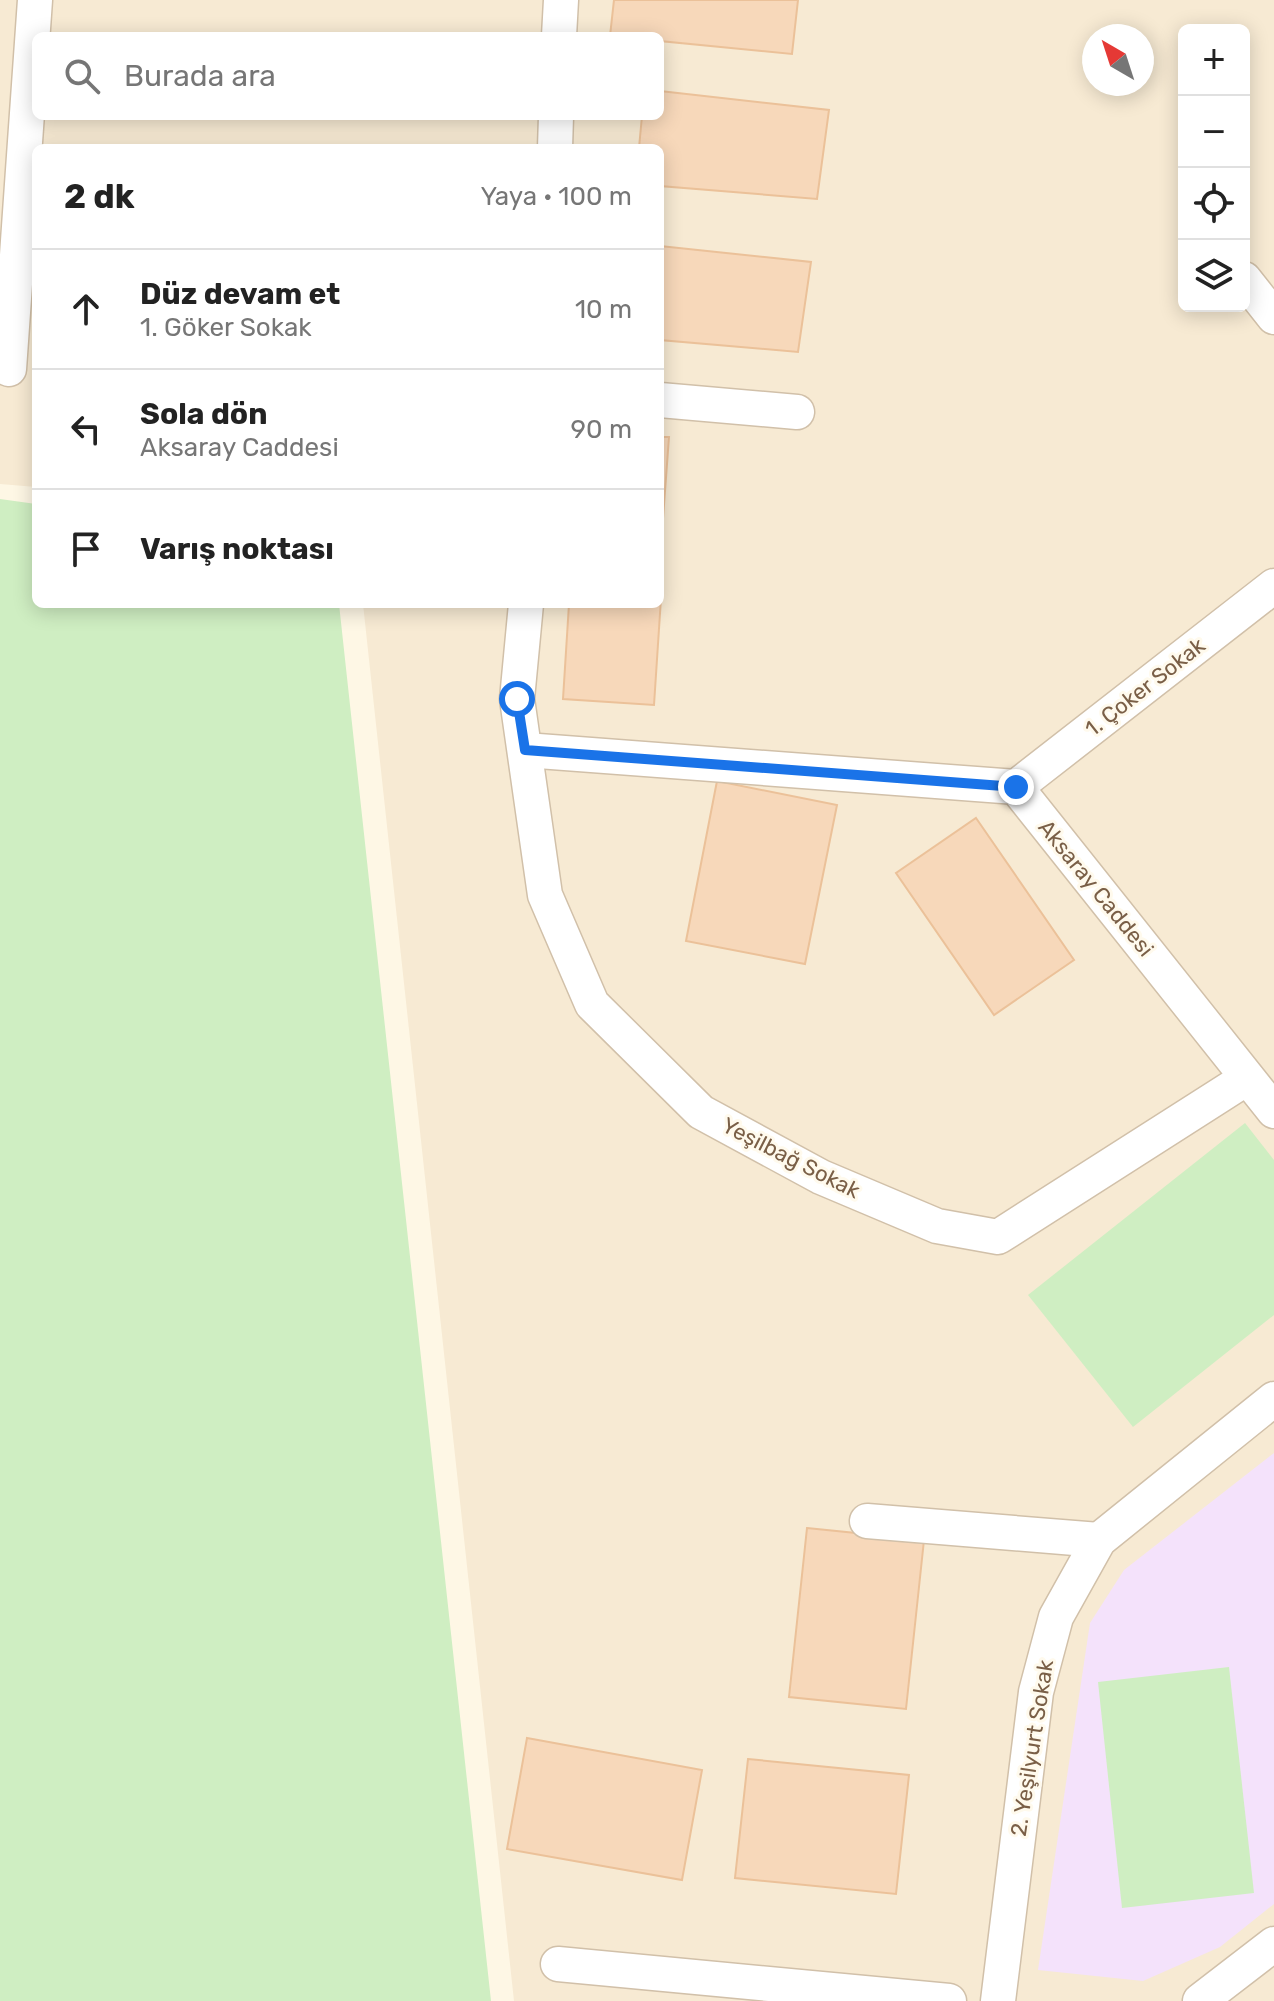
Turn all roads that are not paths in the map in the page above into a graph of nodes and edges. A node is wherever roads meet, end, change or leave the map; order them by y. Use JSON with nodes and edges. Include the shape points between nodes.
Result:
{"nodes":[{"id":1,"x":35,"y":0,"type":"edge"},
{"id":2,"x":561,"y":0,"type":"edge"},
{"id":3,"x":33,"y":32,"type":"edge"},
{"id":4,"x":559,"y":32,"type":"edge"},
{"id":5,"x":32,"y":43,"type":"edge"},
{"id":6,"x":556,"y":120,"type":"edge"},
{"id":7,"x":555,"y":144,"type":"edge"},
{"id":8,"x":1250,"y":287,"type":"edge"},
{"id":9,"x":1274,"y":317,"type":"edge"},
{"id":10,"x":9,"y":369,"type":"dead end"},
{"id":11,"x":664,"y":400,"type":"edge"},
{"id":12,"x":797,"y":412,"type":"dead end"},
{"id":13,"x":1274,"y":586,"type":"edge"},
{"id":14,"x":526,"y":608,"type":"edge"},
{"id":15,"x":525,"y":750,"type":"junction"},
{"id":16,"x":1016,"y":787,"type":"junction"},
{"id":17,"x":1247,"y":1078,"type":"junction"},
{"id":18,"x":1274,"y":1111,"type":"edge"},
{"id":19,"x":1274,"y":1399,"type":"edge"},
{"id":20,"x":867,"y":1521,"type":"dead end"},
{"id":21,"x":1099,"y":1540,"type":"junction"},
{"id":22,"x":1274,"y":1944,"type":"edge"},
{"id":23,"x":558,"y":1964,"type":"dead end"},
{"id":24,"x":949,"y":2001,"type":"edge"},
{"id":25,"x":998,"y":2001,"type":"edge"},
{"id":26,"x":1200,"y":2001,"type":"edge"}],
"edges":[{"from":1,"to":3,"type":"street"},
{"from":2,"to":4,"type":"street"},
{"from":5,"to":10,"type":"street"},
{"from":6,"to":7,"type":"street"},
{"from":8,"to":9,"type":"street"},
{"from":11,"to":12,"type":"street"},
{"from":13,"to":16,"type":"street","name":"1. Çoker Sokak"},
{"from":14,"to":15,"type":"street","name":"Yeşilbağ Sokak","via":[[517,699]]},
{"from":15,"to":16,"type":"street"},
{"from":15,"to":17,"type":"street","name":"Yeşilbağ Sokak","via":[[545,895],[592,1004],[701,1112],[821,1177],[937,1226],[998,1237]]},
{"from":16,"to":17,"type":"street","name":"Aksaray Caddesi"},
{"from":17,"to":18,"type":"street","name":"Aksaray Caddesi"},
{"from":19,"to":21,"type":"street","name":"2. Yeşilyurt Sokak"},
{"from":20,"to":21,"type":"street"},
{"from":21,"to":25,"type":"street","name":"2. Yeşilyurt Sokak","via":[[1056,1617],[1036,1692]]},
{"from":22,"to":26,"type":"street"},
{"from":23,"to":24,"type":"street"}]}
